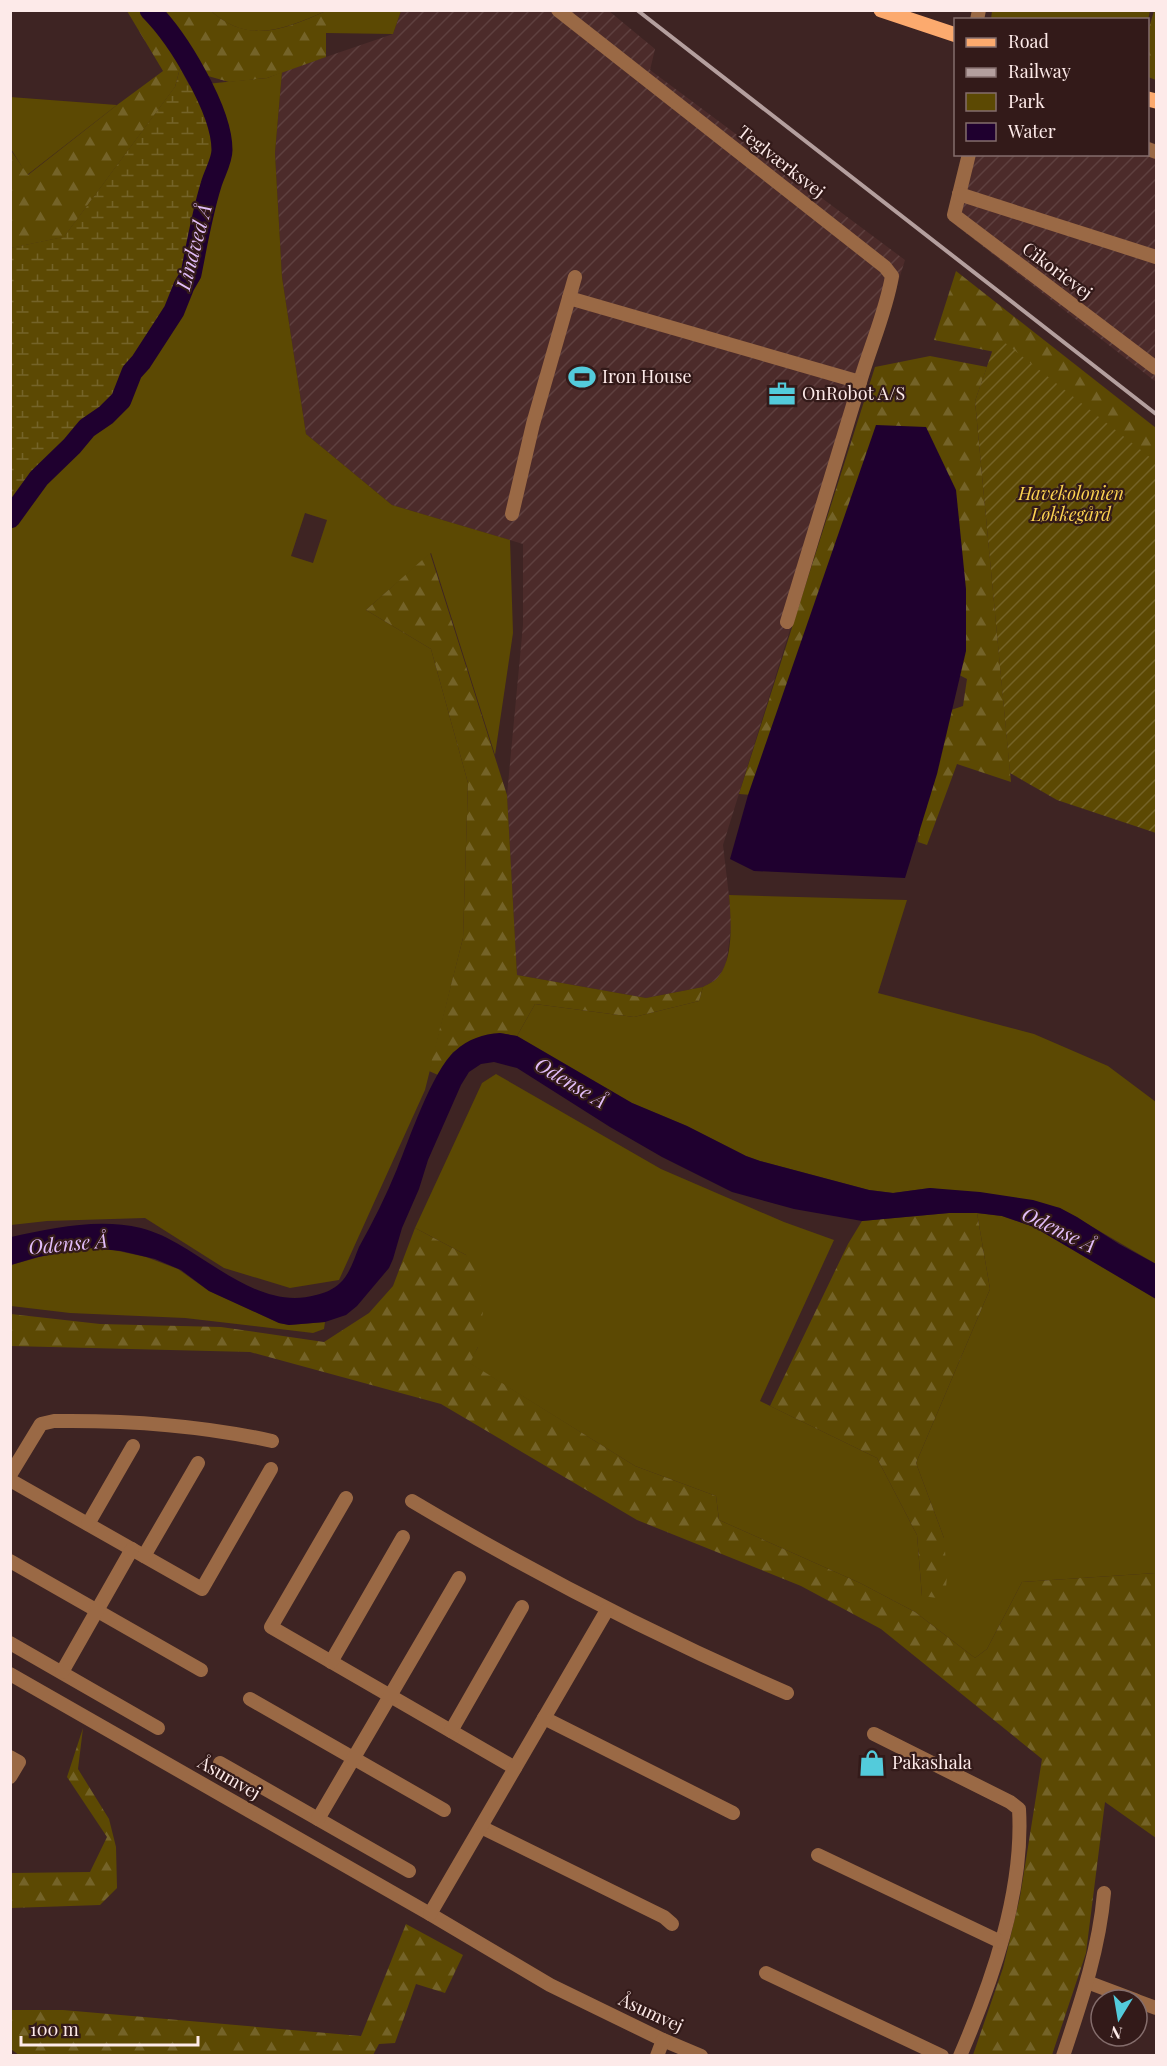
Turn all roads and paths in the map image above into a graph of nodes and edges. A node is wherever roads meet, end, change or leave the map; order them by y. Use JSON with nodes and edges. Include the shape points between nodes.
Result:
{"nodes":[{"id":1,"x":558,"y":10,"type":"edge"},
{"id":2,"x":881,"y":10,"type":"edge"},
{"id":3,"x":954,"y":34,"type":"edge"},
{"id":4,"x":968,"y":156,"type":"edge"},
{"id":5,"x":959,"y":194,"type":"junction"},
{"id":6,"x":1156,"y":257,"type":"edge"},
{"id":7,"x":575,"y":277,"type":"dead end"},
{"id":8,"x":569,"y":298,"type":"junction"},
{"id":9,"x":1156,"y":368,"type":"edge"},
{"id":10,"x":861,"y":382,"type":"junction"},
{"id":11,"x":512,"y":514,"type":"dead end"},
{"id":12,"x":787,"y":622,"type":"dead end"},
{"id":13,"x":272,"y":1441,"type":"dead end"},
{"id":14,"x":133,"y":1446,"type":"dead end"},
{"id":15,"x":198,"y":1463,"type":"dead end"},
{"id":16,"x":271,"y":1469,"type":"dead end"},
{"id":17,"x":10,"y":1474,"type":"edge"},
{"id":18,"x":10,"y":1480,"type":"edge"},
{"id":19,"x":346,"y":1498,"type":"dead end"},
{"id":20,"x":412,"y":1501,"type":"dead end"},
{"id":21,"x":88,"y":1524,"type":"junction"},
{"id":22,"x":403,"y":1537,"type":"dead end"},
{"id":23,"x":138,"y":1553,"type":"junction"},
{"id":24,"x":10,"y":1561,"type":"edge"},
{"id":25,"x":459,"y":1578,"type":"dead end"},
{"id":26,"x":522,"y":1607,"type":"dead end"},
{"id":27,"x":607,"y":1610,"type":"junction"},
{"id":28,"x":97,"y":1611,"type":"junction"},
{"id":29,"x":10,"y":1642,"type":"edge"},
{"id":30,"x":331,"y":1662,"type":"junction"},
{"id":31,"x":201,"y":1671,"type":"dead end"},
{"id":32,"x":62,"y":1672,"type":"junction"},
{"id":33,"x":10,"y":1674,"type":"edge"},
{"id":34,"x":787,"y":1693,"type":"dead end"},
{"id":35,"x":389,"y":1696,"type":"junction"},
{"id":36,"x":250,"y":1699,"type":"dead end"},
{"id":37,"x":544,"y":1718,"type":"junction"},
{"id":38,"x":158,"y":1728,"type":"dead end"},
{"id":39,"x":451,"y":1731,"type":"junction"},
{"id":40,"x":874,"y":1734,"type":"dead end"},
{"id":41,"x":10,"y":1757,"type":"edge"},
{"id":42,"x":353,"y":1758,"type":"junction"},
{"id":43,"x":220,"y":1763,"type":"dead end"},
{"id":44,"x":515,"y":1768,"type":"junction"},
{"id":45,"x":10,"y":1777,"type":"edge"},
{"id":46,"x":444,"y":1810,"type":"dead end"},
{"id":47,"x":733,"y":1813,"type":"dead end"},
{"id":48,"x":318,"y":1819,"type":"junction"},
{"id":49,"x":481,"y":1827,"type":"junction"},
{"id":50,"x":818,"y":1855,"type":"dead end"},
{"id":51,"x":409,"y":1871,"type":"dead end"},
{"id":52,"x":1104,"y":1893,"type":"dead end"},
{"id":53,"x":430,"y":1914,"type":"junction"},
{"id":54,"x":672,"y":1924,"type":"dead end"},
{"id":55,"x":1001,"y":1942,"type":"junction"},
{"id":56,"x":766,"y":1973,"type":"dead end"},
{"id":57,"x":1087,"y":1982,"type":"junction"},
{"id":58,"x":1103,"y":1988,"type":"edge"},
{"id":59,"x":663,"y":2040,"type":"junction"},
{"id":60,"x":657,"y":2055,"type":"edge"},
{"id":61,"x":701,"y":2055,"type":"edge"},
{"id":62,"x":942,"y":2055,"type":"edge"},
{"id":63,"x":960,"y":2055,"type":"edge"},
{"id":64,"x":1063,"y":2055,"type":"edge"}],
"edges":[{"from":1,"to":10,"type":"street","name":"Teglværksvej","via":[[885,267],[892,276]]},
{"from":2,"to":3,"type":"main road"},
{"from":4,"to":5,"type":"street","name":"Cikorievej"},
{"from":5,"to":6,"type":"street","name":"Cikorievej"},
{"from":5,"to":9,"type":"street","name":"Cikorievej","via":[[954,215]]},
{"from":7,"to":8,"type":"street"},
{"from":8,"to":10,"type":"street"},
{"from":8,"to":11,"type":"street"},
{"from":10,"to":12,"type":"street","name":"Teglværksvej"},
{"from":13,"to":17,"type":"street","via":[[157,1423],[45,1422]]},
{"from":14,"to":21,"type":"street"},
{"from":15,"to":23,"type":"street"},
{"from":16,"to":23,"type":"street","via":[[202,1589]]},
{"from":18,"to":21,"type":"street"},
{"from":19,"to":30,"type":"street","via":[[271,1627]]},
{"from":20,"to":27,"type":"street"},
{"from":21,"to":23,"type":"street"},
{"from":22,"to":30,"type":"street"},
{"from":23,"to":28,"type":"street"},
{"from":24,"to":28,"type":"street"},
{"from":25,"to":35,"type":"street"},
{"from":26,"to":39,"type":"street"},
{"from":27,"to":34,"type":"street"},
{"from":27,"to":37,"type":"street"},
{"from":28,"to":31,"type":"street"},
{"from":28,"to":32,"type":"street"},
{"from":29,"to":32,"type":"street"},
{"from":30,"to":35,"type":"street"},
{"from":32,"to":38,"type":"street"},
{"from":33,"to":53,"type":"street","name":"Åsumvej"},
{"from":35,"to":39,"type":"street"},
{"from":35,"to":42,"type":"street"},
{"from":36,"to":42,"type":"street"},
{"from":37,"to":44,"type":"street"},
{"from":37,"to":47,"type":"street"},
{"from":39,"to":44,"type":"street"},
{"from":40,"to":55,"type":"street","via":[[1018,1809],[1014,1877]]},
{"from":41,"to":45,"type":"street","via":[[19,1762]]},
{"from":42,"to":46,"type":"street"},
{"from":42,"to":48,"type":"street"},
{"from":43,"to":48,"type":"street","name":"Åsumvej"},
{"from":44,"to":49,"type":"street"},
{"from":48,"to":51,"type":"street","name":"Åsumvej"},
{"from":49,"to":53,"type":"street"},
{"from":49,"to":54,"type":"street"},
{"from":50,"to":55,"type":"street"},
{"from":52,"to":57,"type":"street"},
{"from":53,"to":59,"type":"street","name":"Åsumvej","via":[[550,1984]]},
{"from":55,"to":63,"type":"street","via":[[984,1998]]},
{"from":56,"to":62,"type":"street"},
{"from":57,"to":58,"type":"street"},
{"from":57,"to":64,"type":"street"},
{"from":59,"to":60,"type":"street"},
{"from":59,"to":61,"type":"street","name":"Åsumvej"}]}
